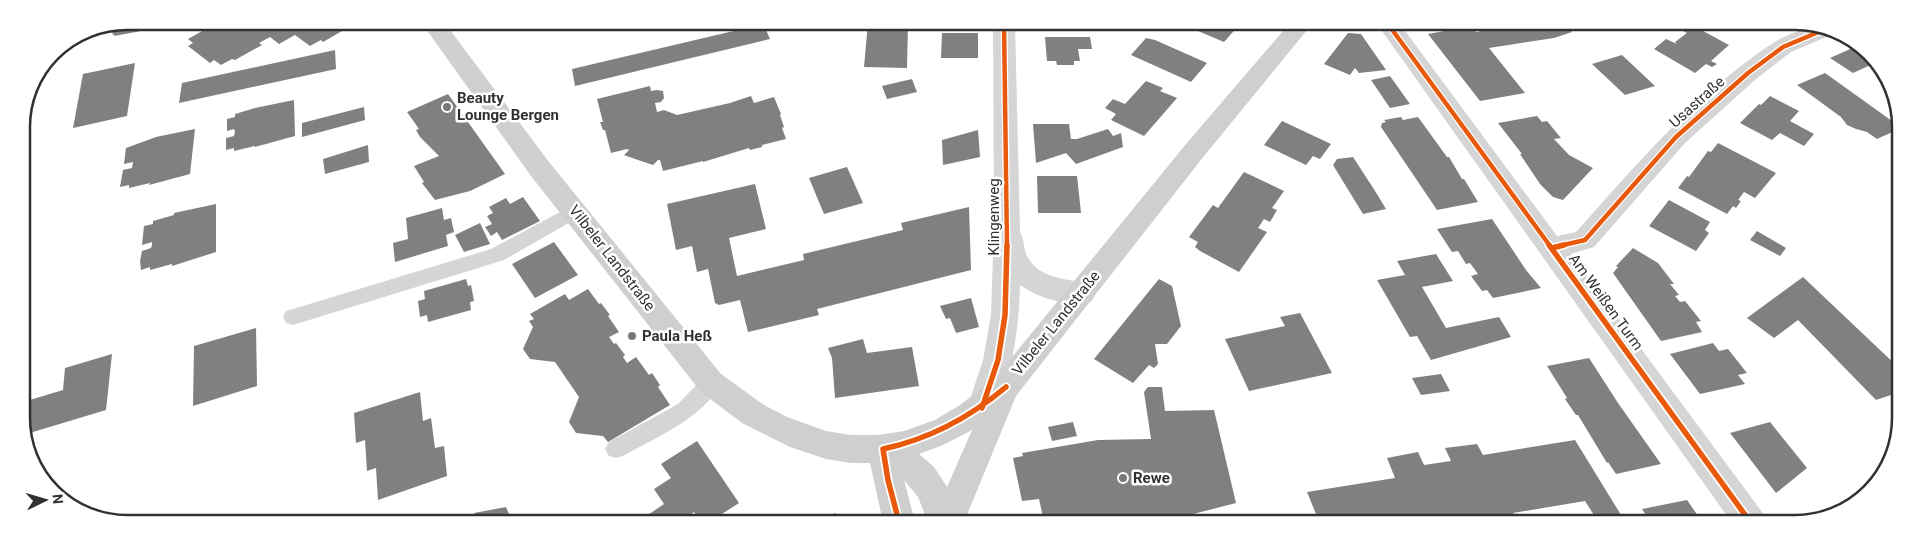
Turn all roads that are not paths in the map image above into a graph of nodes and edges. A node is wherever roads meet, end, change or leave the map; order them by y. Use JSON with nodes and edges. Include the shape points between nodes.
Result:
{"nodes":[{"id":1,"x":438,"y":30,"type":"edge"},
{"id":2,"x":1004,"y":30,"type":"edge"},
{"id":3,"x":1296,"y":30,"type":"edge"},
{"id":4,"x":1392,"y":30,"type":"edge"},
{"id":5,"x":1817,"y":33,"type":"edge"},
{"id":6,"x":575,"y":211,"type":"junction"},
{"id":7,"x":1007,"y":227,"type":"junction"},
{"id":8,"x":1552,"y":248,"type":"junction"},
{"id":9,"x":1082,"y":293,"type":"junction"},
{"id":10,"x":293,"y":317,"type":"dead end"},
{"id":11,"x":711,"y":383,"type":"junction"},
{"id":12,"x":1006,"y":387,"type":"junction"},
{"id":13,"x":982,"y":408,"type":"junction"},
{"id":14,"x":616,"y":449,"type":"dead end"},
{"id":15,"x":883,"y":449,"type":"junction"},
{"id":16,"x":897,"y":515,"type":"edge"},
{"id":17,"x":942,"y":515,"type":"edge"},
{"id":18,"x":951,"y":515,"type":"edge"},
{"id":19,"x":1744,"y":515,"type":"edge"}],
"edges":[{"from":1,"to":6,"type":"main road","name":"Vilbeler Landstraße","via":[[540,169]]},
{"from":2,"to":7,"type":"street","name":"Klingenweg"},
{"from":3,"to":9,"type":"main road","name":"Vilbeler Landstraße","via":[[1195,150]]},
{"from":4,"to":8,"type":"street","name":"Am Weißen Turm"},
{"from":5,"to":8,"type":"street","name":"Usastraße","via":[[1783,47],[1676,137],[1585,240]]},
{"from":6,"to":10,"type":"lane","via":[[497,254]]},
{"from":6,"to":11,"type":"main road","name":"Vilbeler Landstraße"},
{"from":7,"to":9,"type":"street","name":"Klingenweg","via":[[1014,258],[1028,276],[1055,290]]},
{"from":7,"to":13,"type":"street","name":"Klingenweg","via":[[1004,324],[998,360]]},
{"from":8,"to":19,"type":"street","name":"Am Weißen Turm"},
{"from":9,"to":12,"type":"main road","name":"Vilbeler Landstraße"},
{"from":11,"to":14,"type":"lane","via":[[685,410]]},
{"from":11,"to":15,"type":"main road","name":"Vilbeler Landstraße","via":[[732,402],[801,438],[856,449]]},
{"from":12,"to":13,"type":"main road","name":"Vilbeler Landstraße"},
{"from":12,"to":18,"type":"main road"},
{"from":13,"to":15,"type":"main road","name":"Vilbeler Landstraße","via":[[924,439]]},
{"from":15,"to":16,"type":"main road"},
{"from":15,"to":17,"type":"main road","via":[[918,471],[939,502]]}]}
